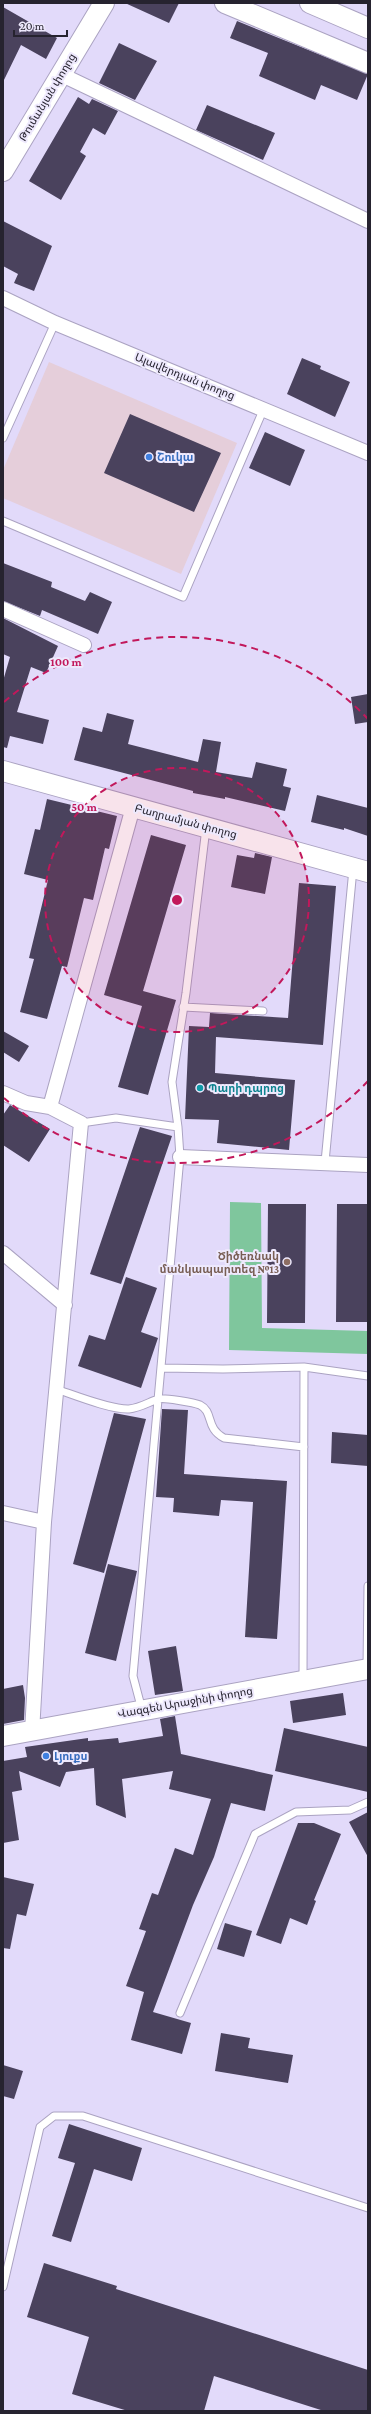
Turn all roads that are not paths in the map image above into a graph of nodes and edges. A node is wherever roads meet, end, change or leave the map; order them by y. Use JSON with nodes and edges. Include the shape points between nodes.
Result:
{"nodes":[{"id":1,"x":104,"y":3,"type":"edge"},
{"id":2,"x":225,"y":3,"type":"edge"},
{"id":3,"x":310,"y":3,"type":"edge"},
{"id":4,"x":368,"y":28,"type":"edge"},
{"id":5,"x":368,"y":63,"type":"edge"},
{"id":6,"x":60,"y":74,"type":"junction"},
{"id":7,"x":3,"y":171,"type":"edge"},
{"id":8,"x":368,"y":221,"type":"edge"},
{"id":9,"x":3,"y":298,"type":"edge"},
{"id":10,"x":55,"y":323,"type":"junction"},
{"id":11,"x":264,"y":408,"type":"junction"},
{"id":12,"x":3,"y":438,"type":"edge"},
{"id":13,"x":368,"y":453,"type":"edge"},
{"id":14,"x":3,"y":522,"type":"edge"},
{"id":15,"x":3,"y":610,"type":"edge"},
{"id":16,"x":84,"y":645,"type":"dead end"},
{"id":17,"x":3,"y":771,"type":"edge"},
{"id":18,"x":133,"y":807,"type":"junction"},
{"id":19,"x":206,"y":827,"type":"junction"},
{"id":20,"x":360,"y":870,"type":"edge"},
{"id":21,"x":183,"y":1007,"type":"junction"},
{"id":22,"x":263,"y":1011,"type":"dead end"},
{"id":23,"x":3,"y":1093,"type":"edge"},
{"id":24,"x":50,"y":1107,"type":"junction"},
{"id":25,"x":81,"y":1124,"type":"junction"},
{"id":26,"x":178,"y":1126,"type":"junction"},
{"id":27,"x":180,"y":1158,"type":"junction"},
{"id":28,"x":324,"y":1162,"type":"junction"},
{"id":29,"x":368,"y":1165,"type":"edge"},
{"id":30,"x":3,"y":1253,"type":"edge"},
{"id":31,"x":65,"y":1305,"type":"junction"},
{"id":32,"x":304,"y":1367,"type":"junction"},
{"id":33,"x":162,"y":1368,"type":"junction"},
{"id":34,"x":368,"y":1376,"type":"edge"},
{"id":35,"x":56,"y":1389,"type":"junction"},
{"id":36,"x":159,"y":1398,"type":"junction"},
{"id":37,"x":304,"y":1447,"type":"junction"},
{"id":38,"x":3,"y":1513,"type":"edge"},
{"id":39,"x":44,"y":1522,"type":"junction"},
{"id":40,"x":368,"y":1586,"type":"edge"},
{"id":41,"x":368,"y":1670,"type":"edge"},
{"id":42,"x":303,"y":1681,"type":"junction"},
{"id":43,"x":142,"y":1710,"type":"junction"},
{"id":44,"x":32,"y":1732,"type":"junction"},
{"id":45,"x":3,"y":1736,"type":"edge"},
{"id":46,"x":368,"y":1802,"type":"edge"},
{"id":47,"x":180,"y":2013,"type":"dead end"},
{"id":48,"x":368,"y":2208,"type":"edge"},
{"id":49,"x":3,"y":2287,"type":"edge"}],
"edges":[{"from":1,"to":6,"type":"main road","name":"Թումանյան փողոց"},
{"from":2,"to":5,"type":"main road"},
{"from":3,"to":4,"type":"main road"},
{"from":6,"to":7,"type":"main road","name":"Թումանյան փողոց"},
{"from":6,"to":8,"type":"street"},
{"from":9,"to":10,"type":"street","name":"Ալավերդյան փողոց"},
{"from":10,"to":11,"type":"street","name":"Ալավերդյան փողոց"},
{"from":10,"to":12,"type":"lane"},
{"from":11,"to":13,"type":"street","name":"Ալավերդյան փողոց"},
{"from":11,"to":14,"type":"lane","via":[[183,597]]},
{"from":15,"to":16,"type":"street"},
{"from":17,"to":18,"type":"main road","name":"Բաղրամյան փողոց"},
{"from":18,"to":19,"type":"main road","name":"Բաղրամյան փողոց"},
{"from":18,"to":24,"type":"street"},
{"from":19,"to":20,"type":"main road","name":"Բաղրամյան փողոց"},
{"from":19,"to":21,"type":"lane"},
{"from":20,"to":28,"type":"lane"},
{"from":21,"to":22,"type":"lane"},
{"from":21,"to":26,"type":"lane","via":[[172,1082]]},
{"from":23,"to":24,"type":"street","via":[[26,1103]]},
{"from":24,"to":25,"type":"street"},
{"from":25,"to":26,"type":"lane","via":[[116,1118]]},
{"from":25,"to":31,"type":"street"},
{"from":26,"to":27,"type":"lane"},
{"from":27,"to":28,"type":"street"},
{"from":27,"to":33,"type":"lane"},
{"from":28,"to":29,"type":"street"},
{"from":30,"to":31,"type":"street"},
{"from":31,"to":35,"type":"street"},
{"from":32,"to":33,"type":"lane","via":[[223,1370]]},
{"from":32,"to":34,"type":"lane"},
{"from":32,"to":37,"type":"lane"},
{"from":33,"to":36,"type":"lane"},
{"from":35,"to":36,"type":"lane","via":[[129,1409],[150,1404]]},
{"from":35,"to":39,"type":"street"},
{"from":36,"to":37,"type":"lane","via":[[199,1405],[208,1413],[211,1427],[216,1434],[224,1438]]},
{"from":36,"to":43,"type":"lane","via":[[133,1676]]},
{"from":37,"to":42,"type":"lane"},
{"from":38,"to":39,"type":"street"},
{"from":39,"to":44,"type":"street"},
{"from":40,"to":41,"type":"lane"},
{"from":41,"to":42,"type":"main road","name":"Վազգեն Արաջինի փողոց"},
{"from":42,"to":43,"type":"main road","name":"Վազգեն Արաջինի փողոց"},
{"from":43,"to":44,"type":"main road","name":"Վազգեն Արաջինի փողոց"},
{"from":44,"to":45,"type":"main road","name":"Վազգեն Արաջինի փողոց"},
{"from":46,"to":47,"type":"lane","via":[[350,1810],[296,1812],[255,1834]]},
{"from":48,"to":49,"type":"lane","via":[[83,2116],[54,2116],[40,2127]]}]}
